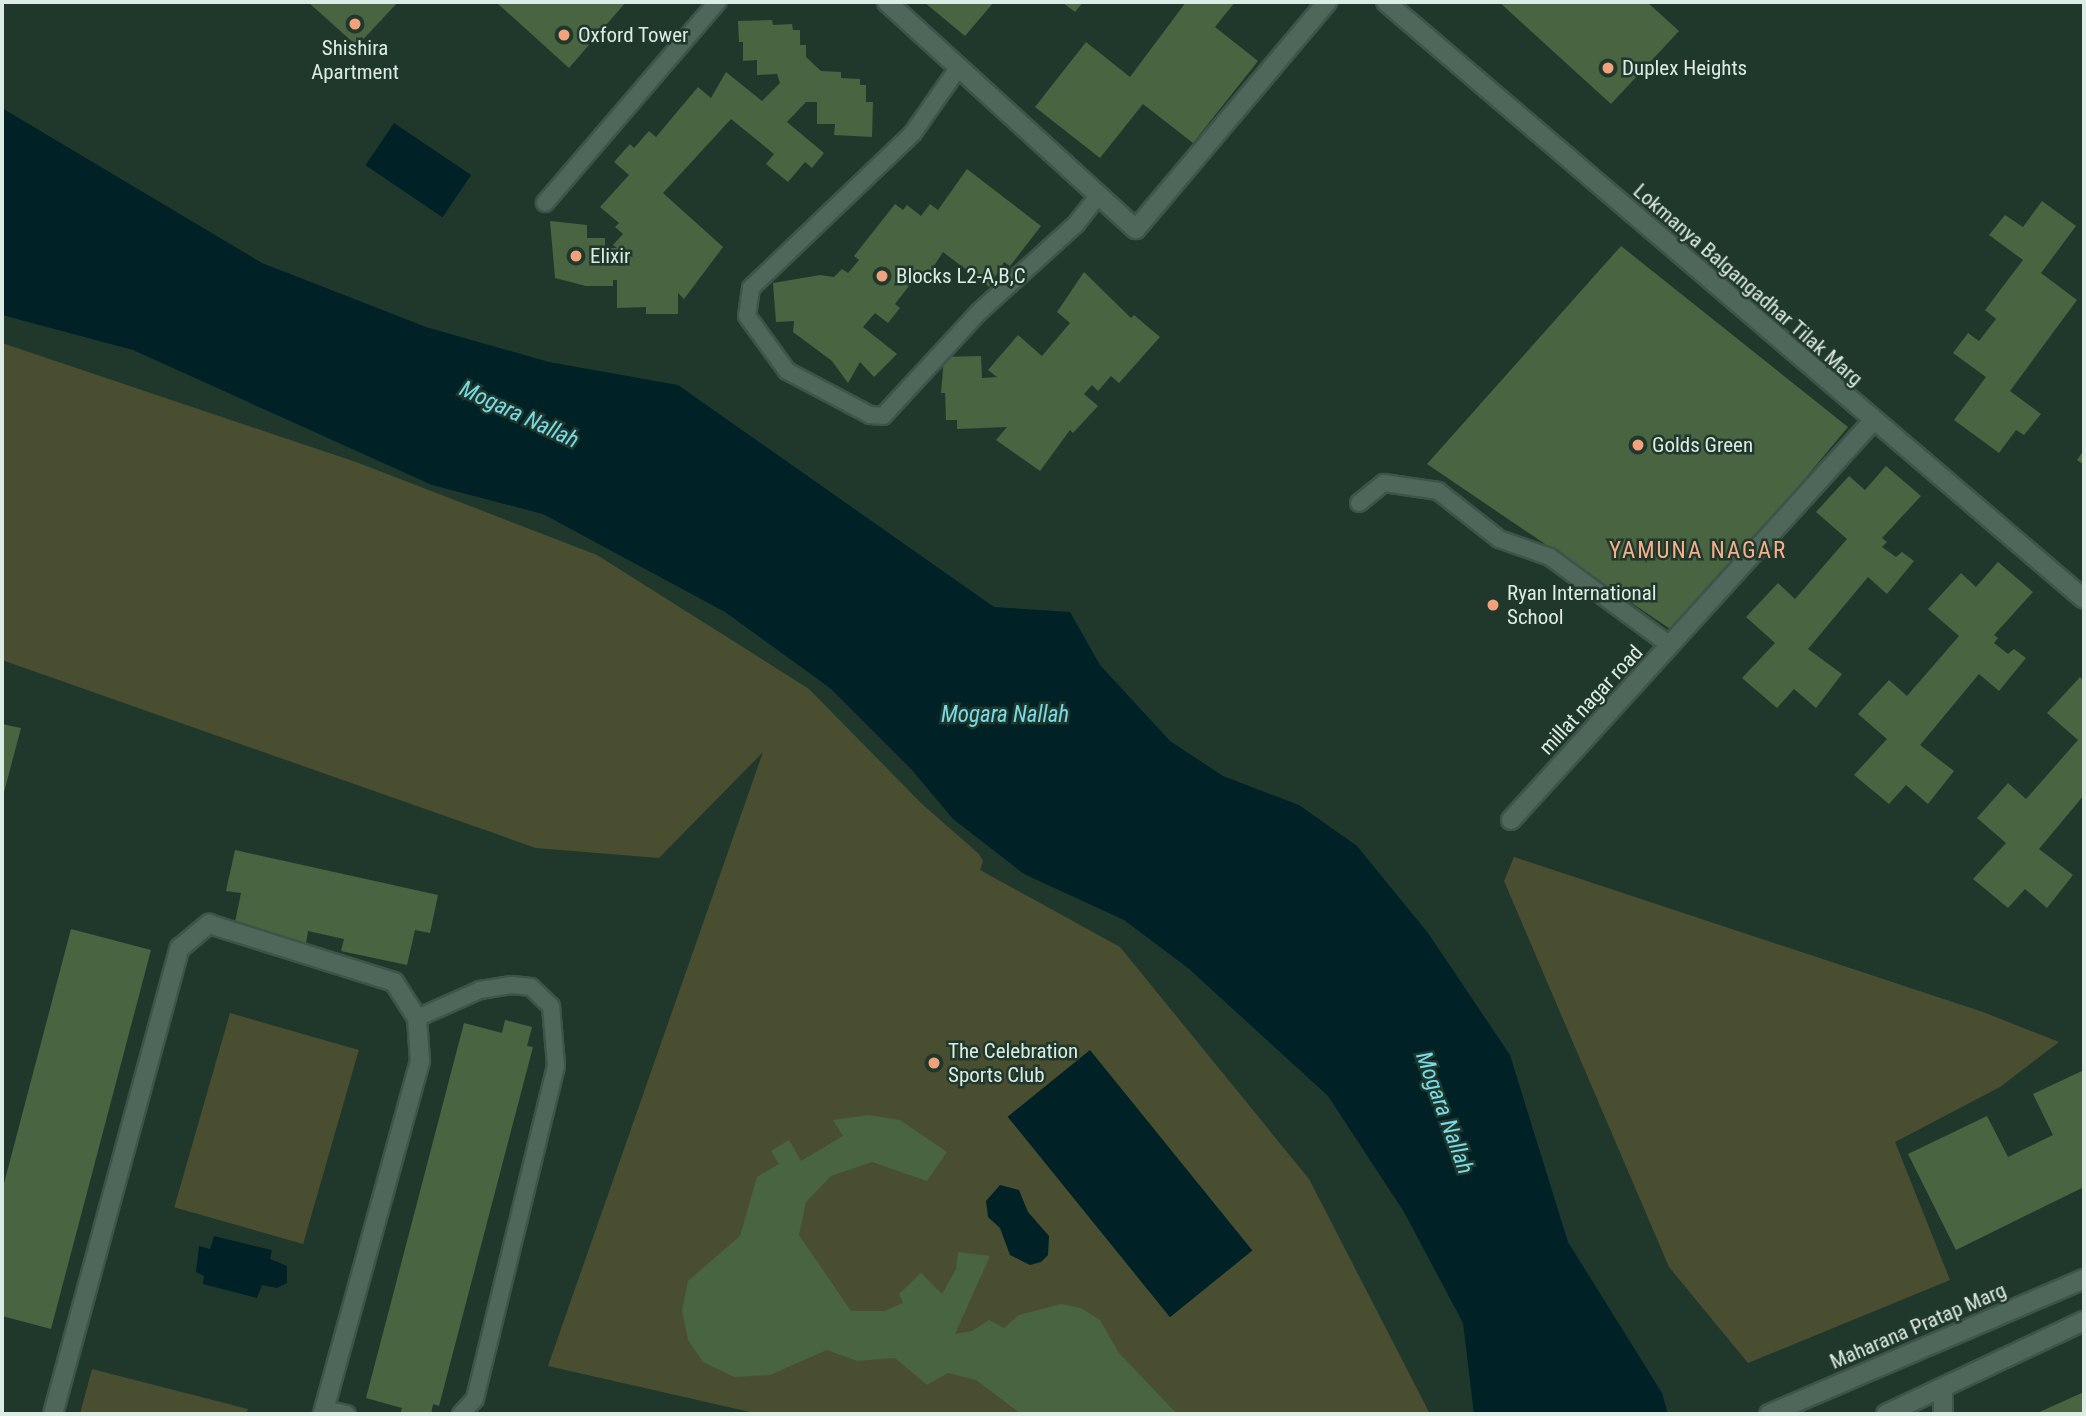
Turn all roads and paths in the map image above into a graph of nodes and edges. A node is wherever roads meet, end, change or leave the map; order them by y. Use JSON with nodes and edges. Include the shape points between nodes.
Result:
{"nodes":[{"id":1,"x":717,"y":2,"type":"edge"},
{"id":2,"x":887,"y":2,"type":"edge"},
{"id":3,"x":1327,"y":2,"type":"edge"},
{"id":4,"x":1385,"y":2,"type":"edge"},
{"id":5,"x":959,"y":67,"type":"junction"},
{"id":6,"x":1099,"y":195,"type":"junction"},
{"id":7,"x":545,"y":203,"type":"dead end"},
{"id":8,"x":1872,"y":422,"type":"junction"},
{"id":9,"x":1359,"y":503,"type":"dead end"},
{"id":10,"x":2084,"y":599,"type":"edge"},
{"id":11,"x":1670,"y":645,"type":"junction"},
{"id":12,"x":1511,"y":820,"type":"dead end"},
{"id":13,"x":416,"y":1018,"type":"junction"},
{"id":14,"x":2084,"y":1279,"type":"edge"},
{"id":15,"x":2084,"y":1321,"type":"edge"},
{"id":16,"x":1943,"y":1388,"type":"junction"},
{"id":17,"x":324,"y":1412,"type":"edge"},
{"id":18,"x":53,"y":1414,"type":"edge"},
{"id":19,"x":345,"y":1414,"type":"edge"},
{"id":20,"x":461,"y":1414,"type":"edge"},
{"id":21,"x":1769,"y":1414,"type":"edge"},
{"id":22,"x":1886,"y":1414,"type":"edge"},
{"id":23,"x":1943,"y":1414,"type":"edge"}],
"edges":[{"from":1,"to":7,"type":"lane"},
{"from":2,"to":5,"type":"street"},
{"from":3,"to":6,"type":"street","via":[[1136,229]]},
{"from":4,"to":8,"type":"street","name":"Lokmanya Balgangadhar Tilak Marg"},
{"from":5,"to":6,"type":"street"},
{"from":5,"to":6,"type":"lane","via":[[914,133],[751,288],[747,316],[787,371],[870,415],[883,416],[979,312],[1076,224]]},
{"from":8,"to":10,"type":"street","name":"Lokmanya Balgangadhar Tilak Marg"},
{"from":8,"to":11,"type":"street","name":"millat nagar road"},
{"from":9,"to":11,"type":"lane","via":[[1384,482],[1438,491],[1499,539],[1550,557]]},
{"from":11,"to":12,"type":"street","name":"millat nagar road"},
{"from":13,"to":17,"type":"street","via":[[420,1061]]},
{"from":13,"to":18,"type":"street","via":[[394,982],[209,924],[180,948]]},
{"from":13,"to":20,"type":"lane","via":[[480,990],[512,985],[531,987],[551,1006],[556,1066],[475,1399]]},
{"from":14,"to":21,"type":"street","name":"Maharana Pratap Marg"},
{"from":15,"to":16,"type":"street"},
{"from":16,"to":22,"type":"street"},
{"from":16,"to":23,"type":"street"},
{"from":17,"to":19,"type":"lane"}]}
